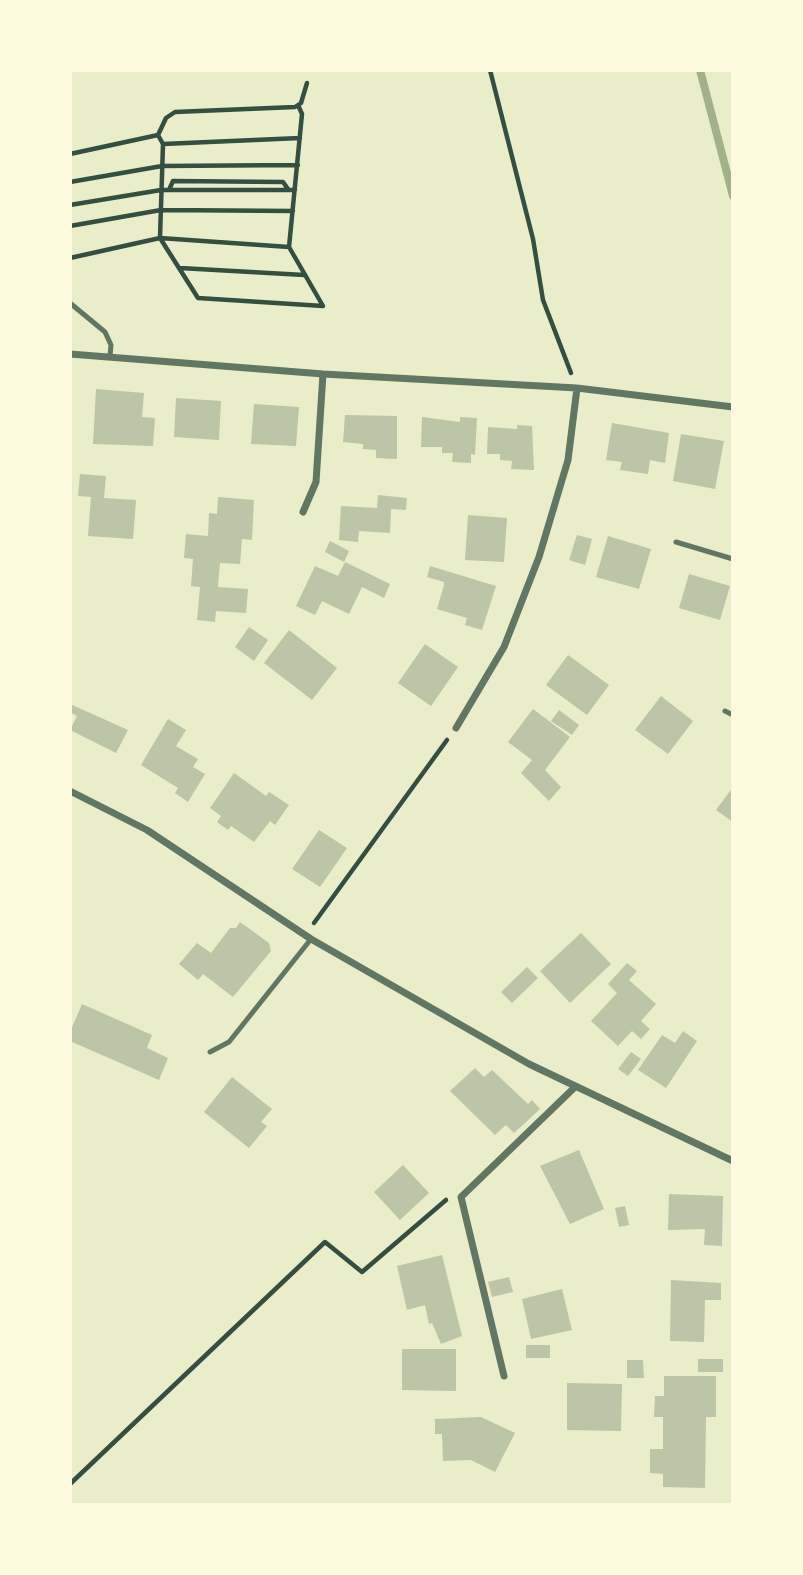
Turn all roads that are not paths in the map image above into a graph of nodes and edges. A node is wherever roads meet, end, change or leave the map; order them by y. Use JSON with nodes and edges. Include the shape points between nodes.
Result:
{"nodes":[{"id":1,"x":70,"y":303,"type":"edge"},
{"id":2,"x":70,"y":354,"type":"edge"},
{"id":3,"x":110,"y":356,"type":"junction"},
{"id":4,"x":323,"y":374,"type":"junction"},
{"id":5,"x":577,"y":388,"type":"junction"},
{"id":6,"x":733,"y":407,"type":"edge"},
{"id":7,"x":303,"y":512,"type":"dead end"},
{"id":8,"x":676,"y":542,"type":"dead end"},
{"id":9,"x":733,"y":559,"type":"edge"},
{"id":10,"x":725,"y":711,"type":"dead end"},
{"id":11,"x":733,"y":715,"type":"edge"},
{"id":12,"x":456,"y":728,"type":"road end"},
{"id":13,"x":70,"y":791,"type":"edge"},
{"id":14,"x":309,"y":937,"type":"junction"},
{"id":15,"x":210,"y":1052,"type":"dead end"},
{"id":16,"x":575,"y":1087,"type":"junction"},
{"id":17,"x":733,"y":1161,"type":"edge"},
{"id":18,"x":504,"y":1376,"type":"dead end"}],
"edges":[{"from":1,"to":3,"type":"lane","via":[[105,332]]},
{"from":2,"to":3,"type":"street"},
{"from":3,"to":4,"type":"street"},
{"from":4,"to":5,"type":"street"},
{"from":4,"to":7,"type":"street","via":[[316,482]]},
{"from":5,"to":6,"type":"street"},
{"from":5,"to":12,"type":"street","via":[[568,460],[540,557],[504,647]]},
{"from":8,"to":9,"type":"lane"},
{"from":10,"to":11,"type":"lane"},
{"from":13,"to":14,"type":"street","via":[[147,830]]},
{"from":14,"to":15,"type":"lane","via":[[229,1042]]},
{"from":14,"to":16,"type":"street"},
{"from":16,"to":17,"type":"street"},
{"from":16,"to":18,"type":"street","via":[[461,1197]]}]}
